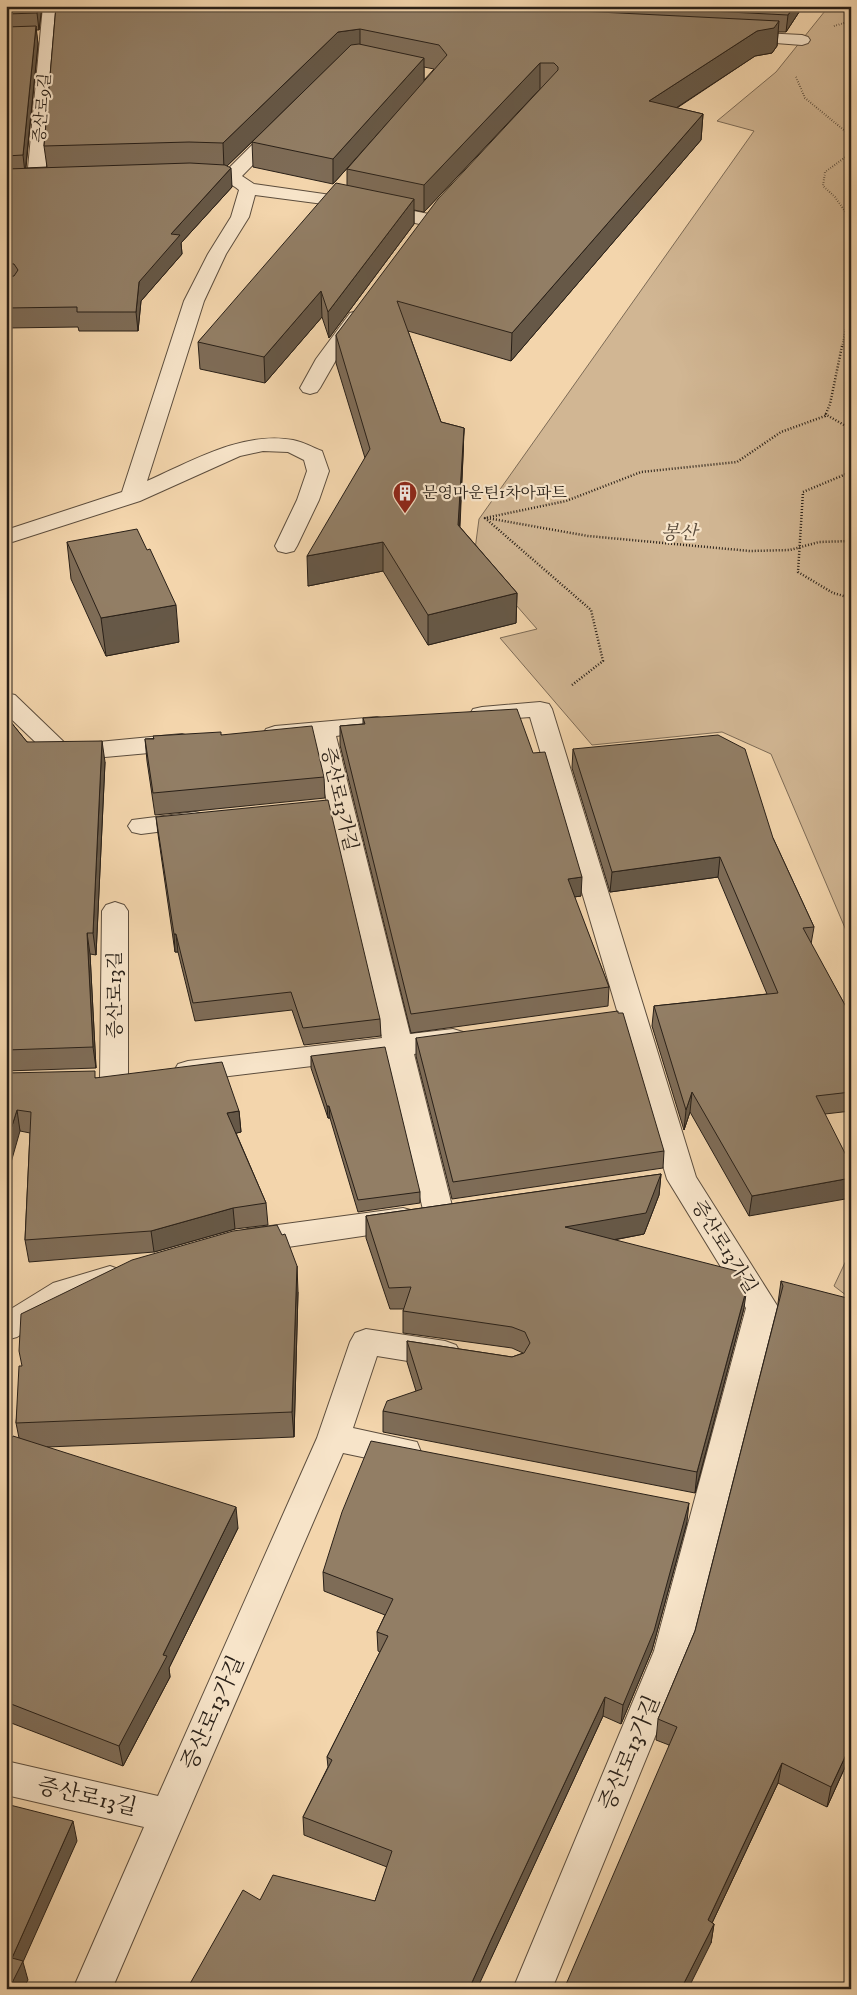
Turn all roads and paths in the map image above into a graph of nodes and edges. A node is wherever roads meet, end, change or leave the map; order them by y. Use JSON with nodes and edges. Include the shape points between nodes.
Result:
{"nodes":[{"id":1,"x":51,"y":11,"type":"edge"},
{"id":2,"x":110,"y":16,"type":"edge"},
{"id":3,"x":722,"y":36,"type":"edge"},
{"id":4,"x":802,"y":40,"type":"joint"},
{"id":5,"x":292,"y":116,"type":"edge"},
{"id":6,"x":851,"y":136,"type":"edge"},
{"id":7,"x":851,"y":153,"type":"edge"},
{"id":8,"x":186,"y":175,"type":"edge"},
{"id":9,"x":230,"y":177,"type":"junction"},
{"id":10,"x":56,"y":179,"type":"edge"},
{"id":11,"x":16,"y":180,"type":"edge"},
{"id":12,"x":36,"y":180,"type":"junction"},
{"id":13,"x":344,"y":185,"type":"edge"},
{"id":14,"x":248,"y":189,"type":"junction"},
{"id":15,"x":331,"y":200,"type":"junction"},
{"id":16,"x":442,"y":206,"type":"edge"},
{"id":17,"x":429,"y":220,"type":"junction"},
{"id":18,"x":851,"y":220,"type":"edge"},
{"id":19,"x":418,"y":236,"type":"edge"},
{"id":20,"x":366,"y":305,"type":"edge"},
{"id":21,"x":851,"y":318,"type":"edge"},
{"id":22,"x":310,"y":388,"type":"dead end"},
{"id":23,"x":825,"y":414,"type":"junction"},
{"id":24,"x":851,"y":429,"type":"edge"},
{"id":25,"x":851,"y":472,"type":"edge"},
{"id":26,"x":132,"y":496,"type":"junction"},
{"id":27,"x":485,"y":518,"type":"junction"},
{"id":28,"x":6,"y":538,"type":"edge"},
{"id":29,"x":851,"y":541,"type":"edge"},
{"id":30,"x":286,"y":546,"type":"dead end"},
{"id":31,"x":800,"y":547,"type":"junction"},
{"id":32,"x":851,"y":598,"type":"edge"},
{"id":33,"x":6,"y":700,"type":"edge"},
{"id":34,"x":540,"y":709,"type":"junction"},
{"id":35,"x":451,"y":717,"type":"edge"},
{"id":36,"x":401,"y":722,"type":"edge"},
{"id":37,"x":322,"y":729,"type":"junction"},
{"id":38,"x":254,"y":736,"type":"edge"},
{"id":39,"x":206,"y":740,"type":"edge"},
{"id":40,"x":217,"y":818,"type":"edge"},
{"id":41,"x":140,"y":826,"type":"dead end"},
{"id":42,"x":115,"y":911,"type":"dead end"},
{"id":43,"x":646,"y":1013,"type":"junction"},
{"id":44,"x":602,"y":1018,"type":"edge"},
{"id":45,"x":476,"y":1036,"type":"edge"},
{"id":46,"x":398,"y":1046,"type":"junction"},
{"id":47,"x":85,"y":1080,"type":"edge"},
{"id":48,"x":114,"y":1080,"type":"junction"},
{"id":49,"x":682,"y":1179,"type":"junction"},
{"id":50,"x":653,"y":1183,"type":"edge"},
{"id":51,"x":468,"y":1210,"type":"edge"},
{"id":52,"x":439,"y":1214,"type":"junction"},
{"id":53,"x":225,"y":1246,"type":"edge"},
{"id":54,"x":140,"y":1270,"type":"edge"},
{"id":55,"x":6,"y":1328,"type":"edge"},
{"id":56,"x":472,"y":1358,"type":"edge"},
{"id":57,"x":333,"y":1438,"type":"junction"},
{"id":58,"x":429,"y":1456,"type":"edge"},
{"id":59,"x":6,"y":1778,"type":"edge"},
{"id":60,"x":168,"y":1815,"type":"junction"},
{"id":61,"x":92,"y":1989,"type":"edge"},
{"id":62,"x":532,"y":1989,"type":"edge"}],
"edges":[{"from":1,"to":2,"type":"street","name":"증산로9길"},
{"from":1,"to":12,"type":"street","name":"증산로9길","via":[[40,37]]},
{"from":3,"to":4,"type":"street"},
{"from":4,"to":6,"type":"path","via":[[814,40],[790,65],[805,98]]},
{"from":5,"to":9,"type":"street"},
{"from":7,"to":18,"type":"path","via":[[825,172],[823,186]]},
{"from":8,"to":9,"type":"street"},
{"from":9,"to":14,"type":"street","via":[[244,183]]},
{"from":10,"to":12,"type":"street"},
{"from":11,"to":12,"type":"street"},
{"from":13,"to":15,"type":"street"},
{"from":14,"to":15,"type":"street"},
{"from":14,"to":26,"type":"street","via":[[240,217],[194,301]]},
{"from":15,"to":17,"type":"street"},
{"from":16,"to":17,"type":"street"},
{"from":17,"to":19,"type":"street"},
{"from":20,"to":22,"type":"street","via":[[326,359]]},
{"from":21,"to":23,"type":"path","via":[[847,323],[830,404]]},
{"from":23,"to":24,"type":"path"},
{"from":23,"to":27,"type":"path","via":[[781,432],[737,462],[641,472],[566,501]]},
{"from":25,"to":31,"type":"path","via":[[803,492]]},
{"from":26,"to":28,"type":"street"},
{"from":26,"to":30,"type":"street","via":[[234,450],[263,445],[292,446],[314,456],[318,471]]},
{"from":27,"to":31,"type":"path","via":[[588,536],[750,550]]},
{"from":27,"to":34,"type":"path","via":[[591,610],[603,661]]},
{"from":29,"to":31,"type":"path","via":[[819,542]]},
{"from":31,"to":32,"type":"path","via":[[798,572],[833,593]]},
{"from":33,"to":39,"type":"street","via":[[61,754]]},
{"from":34,"to":35,"type":"street"},
{"from":34,"to":43,"type":"street","name":"증산로13가길"},
{"from":36,"to":37,"type":"street","name":"증산로13가길"},
{"from":37,"to":38,"type":"street"},
{"from":37,"to":46,"type":"street","name":"증산로13가길","via":[[331,808]]},
{"from":40,"to":41,"type":"street"},
{"from":42,"to":48,"type":"street","name":"증산로13길"},
{"from":43,"to":44,"type":"street"},
{"from":43,"to":49,"type":"street","name":"증산로13가길"},
{"from":45,"to":46,"type":"street"},
{"from":46,"to":48,"type":"street"},
{"from":46,"to":52,"type":"street","name":"증산로13가길"},
{"from":47,"to":48,"type":"street"},
{"from":49,"to":50,"type":"street"},
{"from":49,"to":62,"type":"street","name":"증산로13가길","via":[[762,1307],[694,1508],[672,1652]]},
{"from":51,"to":52,"type":"street"},
{"from":52,"to":53,"type":"street"},
{"from":54,"to":55,"type":"street","via":[[64,1292]]},
{"from":56,"to":57,"type":"street","name":"증산로13가길","via":[[366,1342]]},
{"from":57,"to":58,"type":"street"},
{"from":57,"to":60,"type":"street","name":"증산로13가길"},
{"from":59,"to":60,"type":"street","name":"증산로13길"},
{"from":60,"to":61,"type":"street","name":"증산로13가길"}]}
